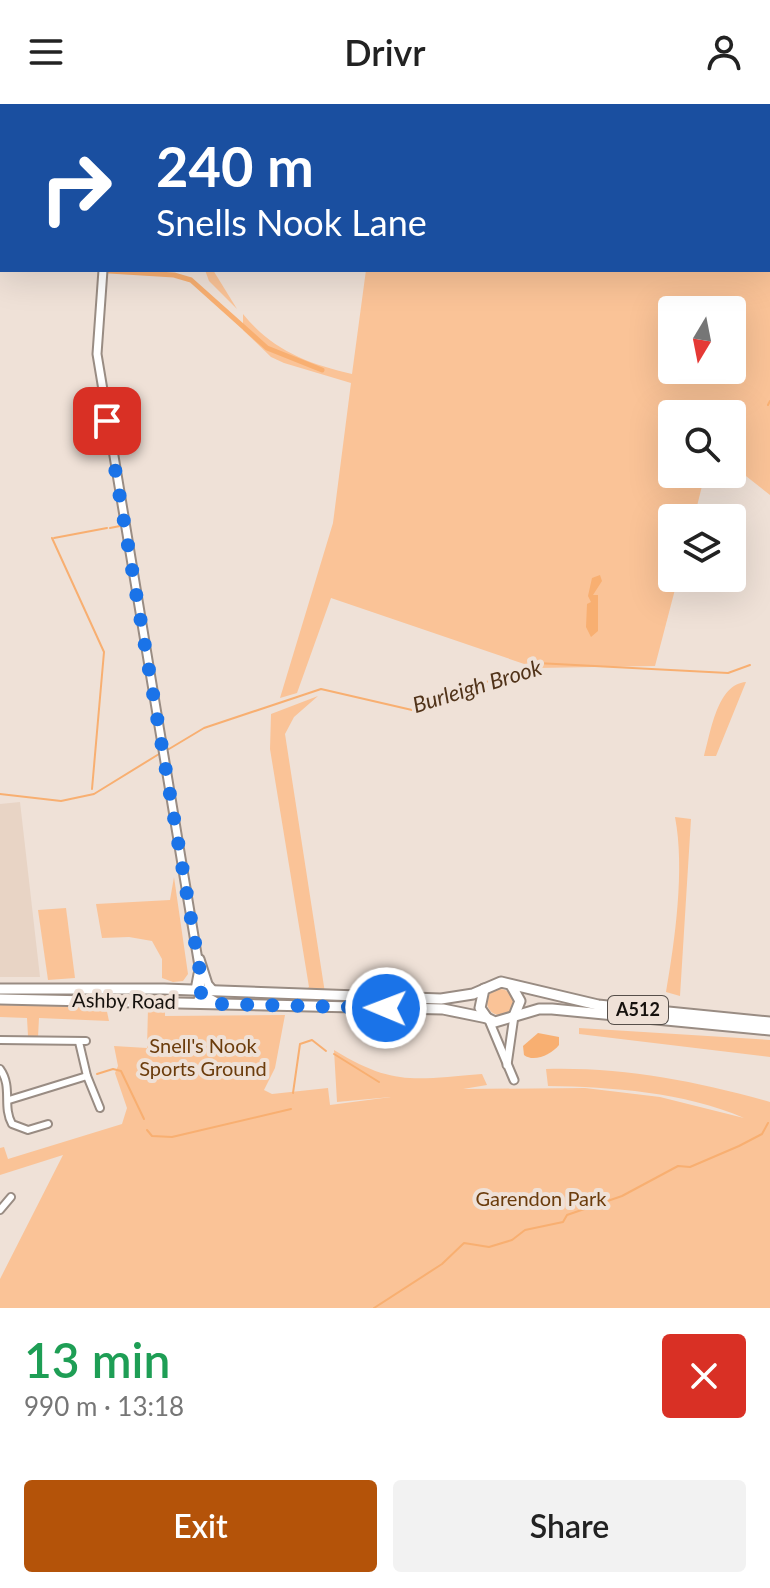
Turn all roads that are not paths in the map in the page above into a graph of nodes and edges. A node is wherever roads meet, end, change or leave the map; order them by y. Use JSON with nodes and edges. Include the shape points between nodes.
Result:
{"nodes":[{"id":1,"x":103,"y":272,"type":"edge"},
{"id":2,"x":195,"y":950,"type":"junction"},
{"id":3,"x":508,"y":984,"type":"junction"},
{"id":4,"x":0,"y":989,"type":"edge"},
{"id":5,"x":484,"y":989,"type":"junction"},
{"id":6,"x":215,"y":992,"type":"junction"},
{"id":7,"x":198,"y":995,"type":"junction"},
{"id":8,"x":0,"y":999,"type":"edge"},
{"id":9,"x":514,"y":1016,"type":"junction"},
{"id":10,"x":487,"y":1018,"type":"junction"},
{"id":11,"x":770,"y":1022,"type":"edge"},
{"id":12,"x":770,"y":1030,"type":"edge"},
{"id":13,"x":0,"y":1040,"type":"edge"},
{"id":14,"x":507,"y":1065,"type":"junction"},
{"id":15,"x":0,"y":1069,"type":"edge"},
{"id":16,"x":87,"y":1076,"type":"junction"},
{"id":17,"x":514,"y":1080,"type":"dead end"},
{"id":18,"x":9,"y":1100,"type":"junction"},
{"id":19,"x":98,"y":1105,"type":"dead end"},
{"id":20,"x":44,"y":1123,"type":"dead end"},
{"id":21,"x":12,"y":1196,"type":"dead end"},
{"id":22,"x":0,"y":1210,"type":"edge"}],
"edges":[{"from":1,"to":2,"type":"street","via":[[97,354]]},
{"from":2,"to":6,"type":"street"},
{"from":2,"to":7,"type":"street"},
{"from":3,"to":5,"type":"main road","via":[[496,982]]},
{"from":3,"to":9,"type":"main road","via":[[519,996]]},
{"from":3,"to":11,"type":"main road","number":"A512","via":[[598,1005]]},
{"from":4,"to":7,"type":"main road","name":"Ashby Road"},
{"from":5,"to":6,"type":"main road","name":"Ashby Road","via":[[432,999]]},
{"from":5,"to":10,"type":"main road","via":[[479,1004]]},
{"from":6,"to":7,"type":"main road","name":"Ashby Road"},
{"from":7,"to":8,"type":"main road","name":"Ashby Road"},
{"from":7,"to":10,"type":"main road","name":"Ashby Road","via":[[221,1004],[443,1009]]},
{"from":9,"to":10,"type":"main road","via":[[499,1022]]},
{"from":9,"to":12,"type":"main road","number":"A512","via":[[552,1009]]},
{"from":9,"to":14,"type":"street"},
{"from":10,"to":14,"type":"street"},
{"from":13,"to":16,"type":"street","via":[[83,1041]]},
{"from":14,"to":17,"type":"street"},
{"from":15,"to":18,"type":"street"},
{"from":16,"to":18,"type":"street"},
{"from":16,"to":19,"type":"street"},
{"from":18,"to":20,"type":"street","via":[[8,1118],[16,1128],[28,1130]]},
{"from":21,"to":22,"type":"street"}]}
